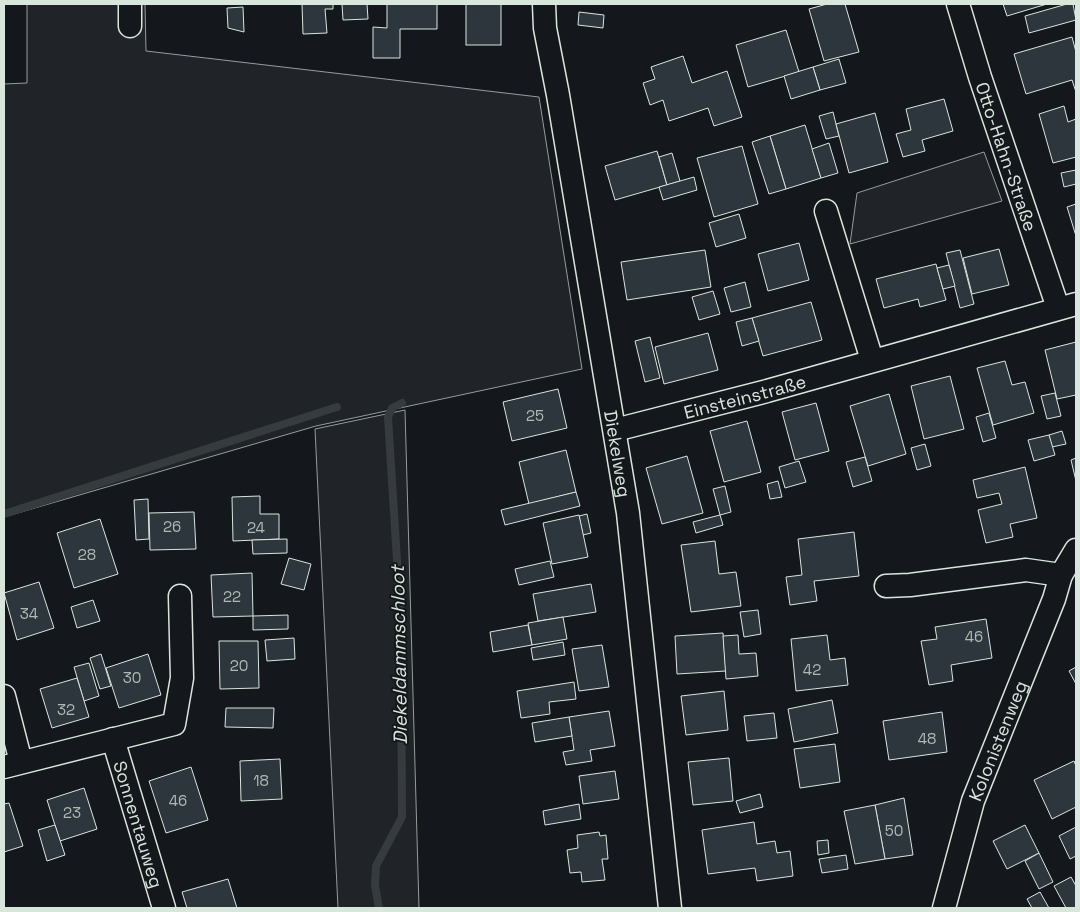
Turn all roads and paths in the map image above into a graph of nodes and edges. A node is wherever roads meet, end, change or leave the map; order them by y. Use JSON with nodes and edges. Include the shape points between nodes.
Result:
{"nodes":[{"id":1,"x":130,"y":4,"type":"edge"},
{"id":2,"x":544,"y":4,"type":"edge"},
{"id":3,"x":958,"y":4,"type":"edge"},
{"id":4,"x":130,"y":26,"type":"dead end"},
{"id":5,"x":826,"y":211,"type":"dead end"},
{"id":6,"x":1067,"y":306,"type":"edge"},
{"id":7,"x":872,"y":360,"type":"junction"},
{"id":8,"x":615,"y":430,"type":"junction"},
{"id":9,"x":1076,"y":550,"type":"edge"},
{"id":10,"x":1060,"y":575,"type":"junction"},
{"id":11,"x":886,"y":586,"type":"dead end"},
{"id":12,"x":180,"y":596,"type":"dead end"},
{"id":13,"x":4,"y":696,"type":"edge"},
{"id":14,"x":113,"y":739,"type":"junction"},
{"id":15,"x":13,"y":764,"type":"edge"},
{"id":16,"x":164,"y":908,"type":"edge"},
{"id":17,"x":670,"y":908,"type":"edge"},
{"id":18,"x":944,"y":908,"type":"edge"}],
"edges":[{"from":1,"to":4,"type":"street"},
{"from":2,"to":8,"type":"street","name":"Diekelweg","via":[[545,28]]},
{"from":3,"to":6,"type":"street","name":"Otto-Hahn-Straße","via":[[983,87]]},
{"from":5,"to":7,"type":"street"},
{"from":6,"to":7,"type":"street","name":"Einsteinstraße"},
{"from":7,"to":8,"type":"street","name":"Einsteinstraße","via":[[767,392]]},
{"from":8,"to":17,"type":"street","name":"Diekelweg","via":[[628,513]]},
{"from":9,"to":10,"type":"street","name":"Kolonistenweg"},
{"from":10,"to":11,"type":"street","via":[[1026,570]]},
{"from":10,"to":18,"type":"street","name":"Kolonistenweg","via":[[1054,599],[973,801]]},
{"from":12,"to":14,"type":"street","name":"Sonnentauweg","via":[[182,678],[174,724]]},
{"from":13,"to":15,"type":"street","name":"Sonnentauweg"},
{"from":14,"to":15,"type":"street","name":"Sonnentauweg"},
{"from":14,"to":16,"type":"street","name":"Sonnentauweg"}]}
